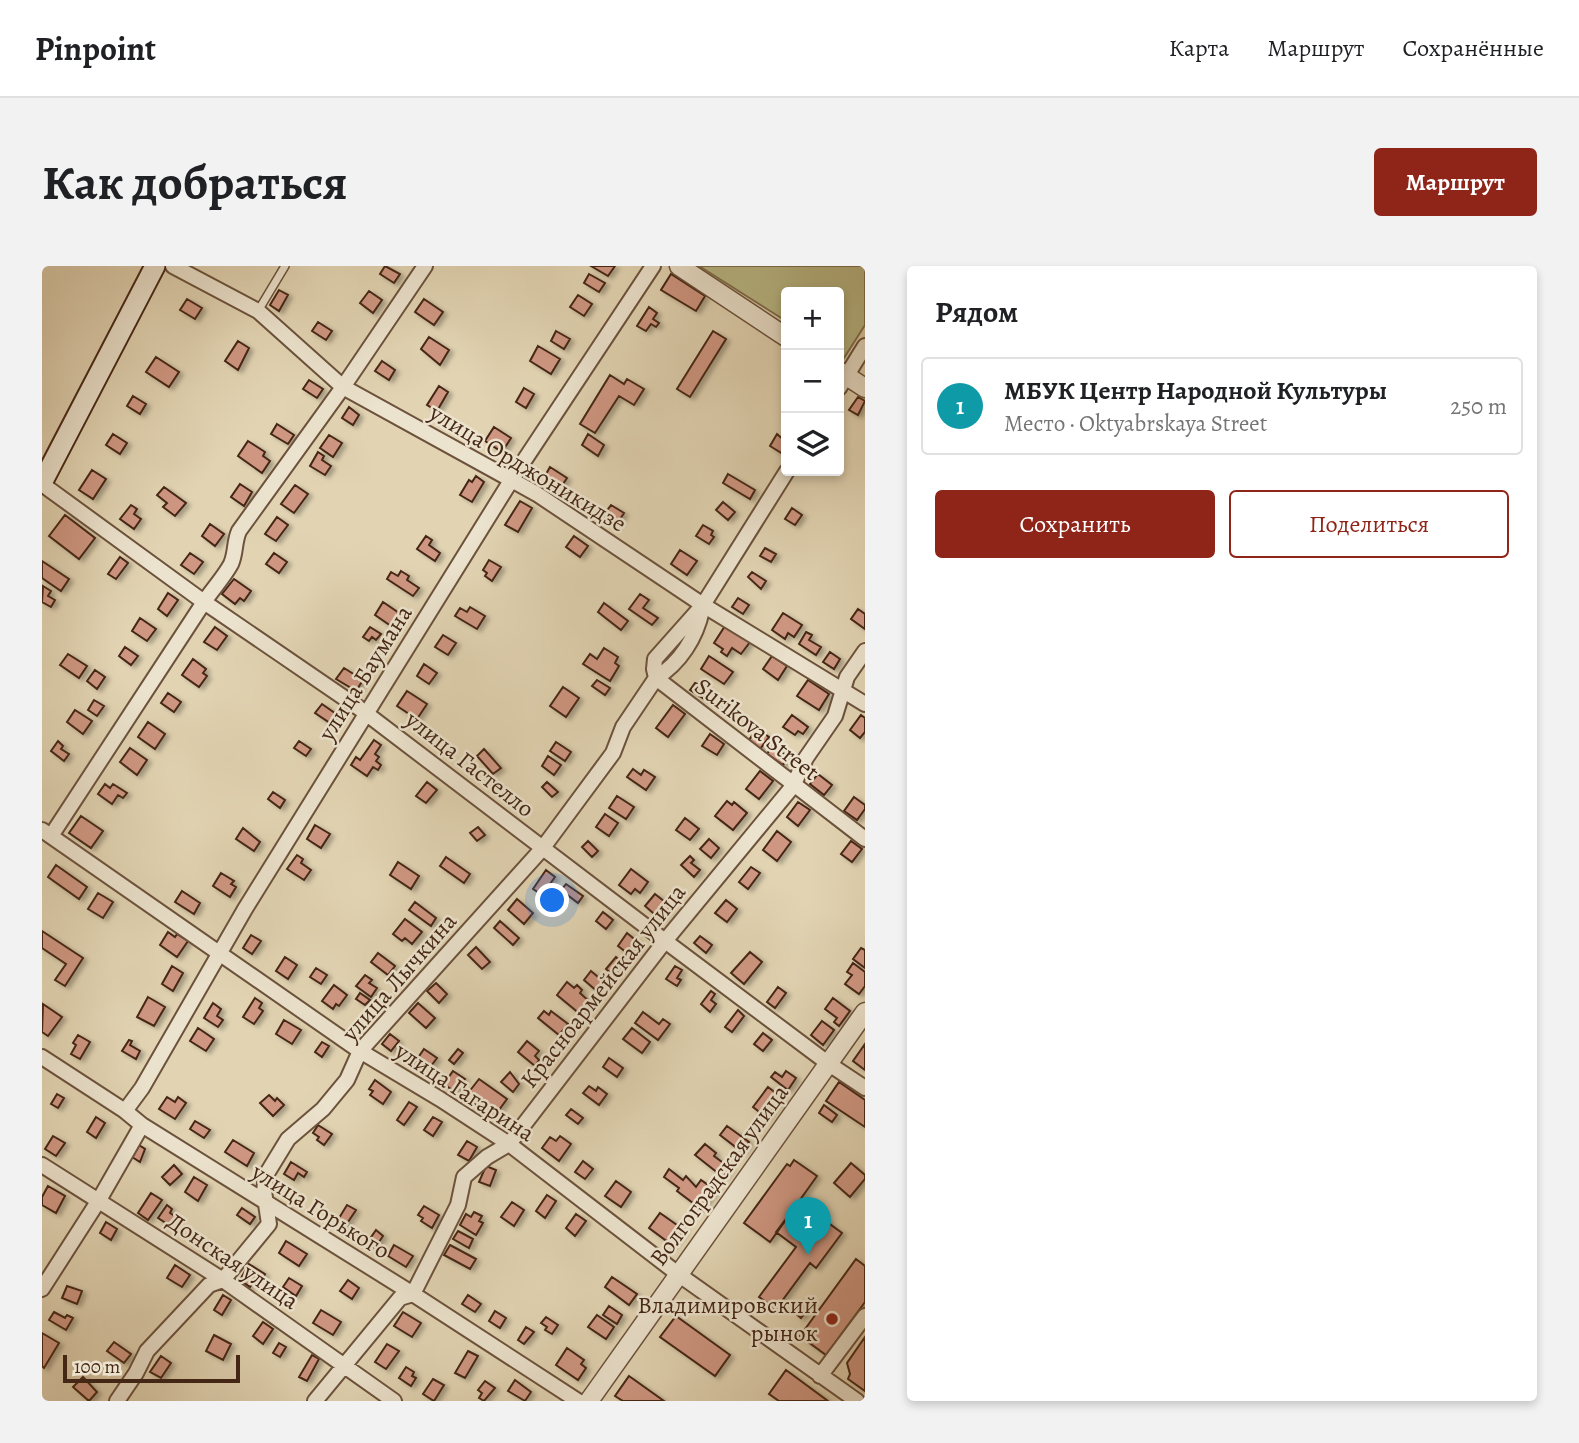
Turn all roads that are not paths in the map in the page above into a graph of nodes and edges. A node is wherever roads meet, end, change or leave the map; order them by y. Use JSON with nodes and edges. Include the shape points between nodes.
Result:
{"nodes":[{"id":1,"x":155,"y":266,"type":"edge"},
{"id":2,"x":173,"y":266,"type":"edge"},
{"id":3,"x":285,"y":266,"type":"edge"},
{"id":4,"x":425,"y":266,"type":"edge"},
{"id":5,"x":653,"y":266,"type":"edge"},
{"id":6,"x":679,"y":266,"type":"edge"},
{"id":7,"x":258,"y":311,"type":"junction"},
{"id":8,"x":781,"y":334,"type":"edge"},
{"id":9,"x":865,"y":346,"type":"edge"},
{"id":10,"x":844,"y":375,"type":"edge"},
{"id":11,"x":844,"y":380,"type":"edge"},
{"id":12,"x":343,"y":387,"type":"junction"},
{"id":13,"x":865,"y":388,"type":"edge"},
{"id":14,"x":784,"y":476,"type":"edge"},
{"id":15,"x":512,"y":480,"type":"junction"},
{"id":16,"x":42,"y":483,"type":"edge"},
{"id":17,"x":204,"y":602,"type":"junction"},
{"id":18,"x":703,"y":605,"type":"junction"},
{"id":19,"x":865,"y":651,"type":"edge"},
{"id":20,"x":656,"y":678,"type":"junction"},
{"id":21,"x":843,"y":691,"type":"junction"},
{"id":22,"x":865,"y":705,"type":"edge"},
{"id":23,"x":366,"y":714,"type":"junction"},
{"id":24,"x":793,"y":786,"type":"junction"},
{"id":25,"x":46,"y":833,"type":"edge"},
{"id":26,"x":865,"y":839,"type":"edge"},
{"id":27,"x":542,"y":849,"type":"junction"},
{"id":28,"x":665,"y":941,"type":"junction"},
{"id":29,"x":219,"y":955,"type":"junction"},
{"id":30,"x":865,"y":1012,"type":"edge"},
{"id":31,"x":360,"y":1051,"type":"junction"},
{"id":32,"x":42,"y":1057,"type":"edge"},
{"id":33,"x":829,"y":1064,"type":"junction"},
{"id":34,"x":865,"y":1088,"type":"edge"},
{"id":35,"x":125,"y":1111,"type":"junction"},
{"id":36,"x":142,"y":1125,"type":"junction"},
{"id":37,"x":509,"y":1144,"type":"junction"},
{"id":38,"x":42,"y":1165,"type":"edge"},
{"id":39,"x":99,"y":1200,"type":"junction"},
{"id":40,"x":268,"y":1206,"type":"junction"},
{"id":41,"x":678,"y":1274,"type":"junction"},
{"id":42,"x":223,"y":1280,"type":"junction"},
{"id":43,"x":42,"y":1289,"type":"edge"},
{"id":44,"x":413,"y":1294,"type":"junction"},
{"id":45,"x":865,"y":1316,"type":"edge"},
{"id":46,"x":343,"y":1364,"type":"junction"},
{"id":47,"x":820,"y":1376,"type":"junction"},
{"id":48,"x":117,"y":1401,"type":"edge"},
{"id":49,"x":315,"y":1401,"type":"edge"},
{"id":50,"x":394,"y":1401,"type":"edge"},
{"id":51,"x":578,"y":1401,"type":"edge"},
{"id":52,"x":589,"y":1401,"type":"edge"},
{"id":53,"x":857,"y":1401,"type":"edge"}],
"edges":[{"from":1,"to":16,"type":"main road"},
{"from":2,"to":7,"type":"street","name":"улица Орджоникидзе"},
{"from":3,"to":7,"type":"lane"},
{"from":4,"to":12,"type":"street"},
{"from":5,"to":15,"type":"street","name":"улица Баумана"},
{"from":6,"to":8,"type":"street"},
{"from":7,"to":12,"type":"street","name":"улица Орджоникидзе"},
{"from":9,"to":10,"type":"street"},
{"from":11,"to":13,"type":"street"},
{"from":12,"to":15,"type":"street","name":"улица Орджоникидзе"},
{"from":12,"to":17,"type":"street","via":[[239,531],[231,565]]},
{"from":14,"to":18,"type":"street","name":"улица Лычкина"},
{"from":15,"to":18,"type":"street","name":"улица Орджоникидзе"},
{"from":15,"to":23,"type":"street","name":"улица Баумана"},
{"from":16,"to":17,"type":"street","name":"улица Гастелло"},
{"from":17,"to":23,"type":"street","name":"улица Гастелло"},
{"from":17,"to":25,"type":"street"},
{"from":18,"to":20,"type":"street","name":"улица Лычкина","via":[[655,659]]},
{"from":18,"to":21,"type":"street","name":"улица Орджоникидзе"},
{"from":19,"to":21,"type":"street","name":"Красноармейская улица"},
{"from":20,"to":24,"type":"street","name":"Surikova Street"},
{"from":20,"to":27,"type":"street","name":"улица Лычкина","via":[[623,727],[613,753]]},
{"from":21,"to":22,"type":"street","name":"улица Орджоникидзе"},
{"from":21,"to":24,"type":"street","name":"Красноармейская улица","via":[[835,716]]},
{"from":23,"to":27,"type":"street","name":"улица Гастелло"},
{"from":23,"to":29,"type":"street","name":"улица Баумана"},
{"from":24,"to":26,"type":"street","name":"Surikova Street"},
{"from":24,"to":28,"type":"street","name":"Красноармейская улица"},
{"from":25,"to":29,"type":"street","name":"улица Гагарина"},
{"from":27,"to":28,"type":"street","name":"улица Гастелло"},
{"from":27,"to":31,"type":"street","name":"улица Лычкина"},
{"from":28,"to":33,"type":"street","name":"улица Гастелло"},
{"from":28,"to":37,"type":"street","name":"Красноармейская улица"},
{"from":29,"to":31,"type":"street","name":"улица Гагарина"},
{"from":29,"to":35,"type":"street","name":"улица Баумана"},
{"from":30,"to":33,"type":"street","name":"Волгоградская улица"},
{"from":31,"to":37,"type":"street","name":"улица Гагарина"},
{"from":31,"to":40,"type":"street","name":"улица Лычкина","via":[[347,1080],[323,1109],[288,1139],[266,1175]]},
{"from":32,"to":35,"type":"street","name":"улица Горького"},
{"from":33,"to":34,"type":"street","name":"улица Гастелло"},
{"from":33,"to":41,"type":"street","name":"Волгоградская улица"},
{"from":35,"to":36,"type":"street","name":"улица Горького"},
{"from":36,"to":39,"type":"street"},
{"from":36,"to":40,"type":"street","name":"улица Горького"},
{"from":37,"to":41,"type":"street","name":"улица Гагарина"},
{"from":37,"to":44,"type":"street","name":"Красноармейская улица","via":[[464,1177],[458,1205]]},
{"from":38,"to":39,"type":"street","name":"Донская улица"},
{"from":39,"to":42,"type":"street","name":"Донская улица"},
{"from":39,"to":43,"type":"street"},
{"from":40,"to":42,"type":"street","name":"улица Лычкина","via":[[268,1224]]},
{"from":40,"to":44,"type":"street","name":"улица Горького"},
{"from":41,"to":47,"type":"street","name":"улица Гагарина"},
{"from":41,"to":52,"type":"street","name":"Волгоградская улица"},
{"from":42,"to":46,"type":"street","name":"Донская улица"},
{"from":42,"to":48,"type":"street","name":"улица Лычкина","via":[[209,1285],[147,1351]]},
{"from":44,"to":46,"type":"street","name":"Красноармейская улица","via":[[400,1298]]},
{"from":44,"to":51,"type":"street","name":"улица Горького"},
{"from":45,"to":47,"type":"street"},
{"from":46,"to":49,"type":"street","name":"Красноармейская улица"},
{"from":46,"to":50,"type":"street","name":"Донская улица"},
{"from":47,"to":53,"type":"street","name":"улица Гагарина"}]}
